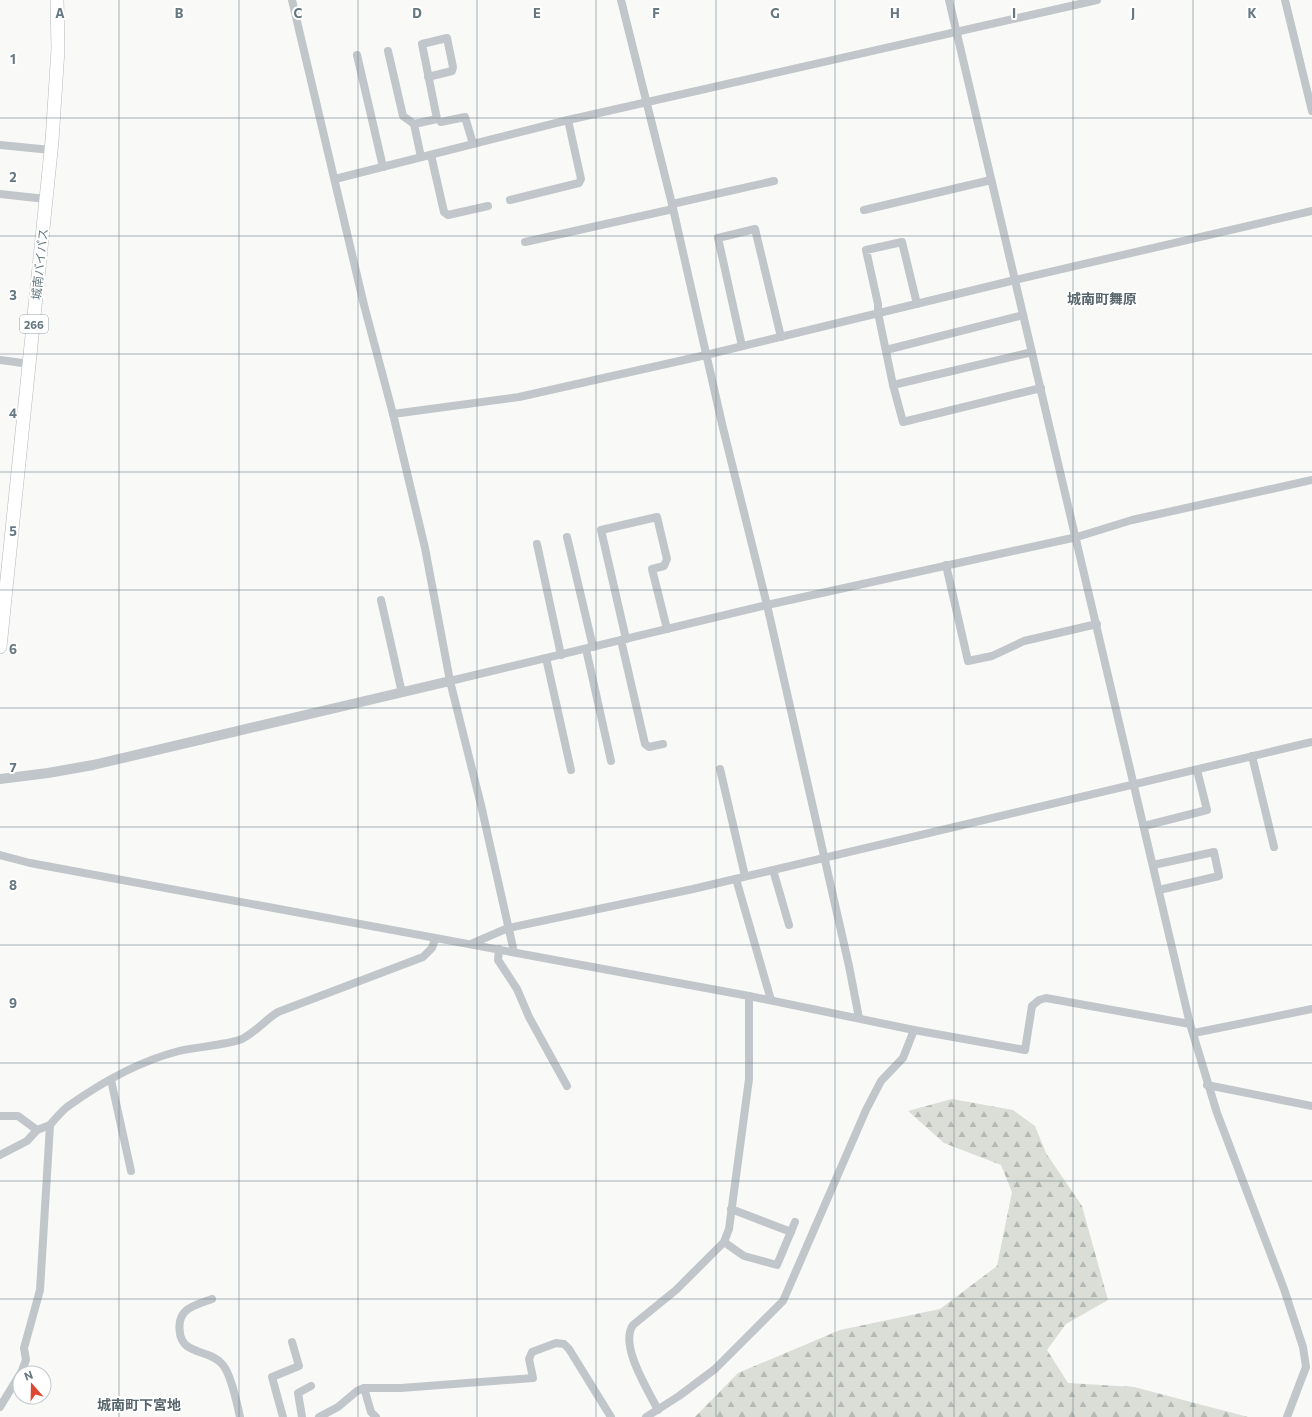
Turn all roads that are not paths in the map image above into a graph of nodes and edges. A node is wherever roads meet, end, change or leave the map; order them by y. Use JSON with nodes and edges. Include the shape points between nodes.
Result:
{"nodes":[{"id":1,"x":57,"y":0,"type":"edge"},
{"id":2,"x":292,"y":0,"type":"edge"},
{"id":3,"x":621,"y":0,"type":"edge"},
{"id":4,"x":949,"y":0,"type":"edge"},
{"id":5,"x":1097,"y":0,"type":"edge"},
{"id":6,"x":1285,"y":0,"type":"edge"},
{"id":7,"x":956,"y":32,"type":"junction"},
{"id":8,"x":388,"y":51,"type":"dead end"},
{"id":9,"x":357,"y":55,"type":"dead end"},
{"id":10,"x":428,"y":77,"type":"junction"},
{"id":11,"x":647,"y":103,"type":"junction"},
{"id":12,"x":1312,"y":111,"type":"edge"},
{"id":13,"x":568,"y":120,"type":"junction"},
{"id":14,"x":441,"y":122,"type":"dead end"},
{"id":15,"x":414,"y":124,"type":"junction"},
{"id":16,"x":473,"y":144,"type":"junction"},
{"id":17,"x":0,"y":145,"type":"edge"},
{"id":18,"x":51,"y":150,"type":"junction"},
{"id":19,"x":431,"y":155,"type":"junction"},
{"id":20,"x":421,"y":157,"type":"junction"},
{"id":21,"x":383,"y":167,"type":"junction"},
{"id":22,"x":336,"y":179,"type":"junction"},
{"id":23,"x":991,"y":180,"type":"junction"},
{"id":24,"x":774,"y":181,"type":"dead end"},
{"id":25,"x":0,"y":194,"type":"edge"},
{"id":26,"x":46,"y":199,"type":"junction"},
{"id":27,"x":510,"y":200,"type":"dead end"},
{"id":28,"x":488,"y":206,"type":"dead end"},
{"id":29,"x":672,"y":206,"type":"junction"},
{"id":30,"x":864,"y":210,"type":"dead end"},
{"id":31,"x":1312,"y":211,"type":"edge"},
{"id":32,"x":525,"y":242,"type":"dead end"},
{"id":33,"x":1015,"y":280,"type":"junction"},
{"id":34,"x":917,"y":304,"type":"junction"},
{"id":35,"x":878,"y":313,"type":"junction"},
{"id":36,"x":1023,"y":315,"type":"junction"},
{"id":37,"x":781,"y":337,"type":"junction"},
{"id":38,"x":742,"y":346,"type":"junction"},
{"id":39,"x":886,"y":350,"type":"junction"},
{"id":40,"x":1032,"y":352,"type":"junction"},
{"id":41,"x":706,"y":355,"type":"junction"},
{"id":42,"x":0,"y":360,"type":"edge"},
{"id":43,"x":30,"y":364,"type":"junction"},
{"id":44,"x":893,"y":385,"type":"junction"},
{"id":45,"x":1041,"y":388,"type":"junction"},
{"id":46,"x":393,"y":414,"type":"junction"},
{"id":47,"x":1312,"y":480,"type":"edge"},
{"id":48,"x":567,"y":537,"type":"dead end"},
{"id":49,"x":1077,"y":537,"type":"junction"},
{"id":50,"x":537,"y":544,"type":"dead end"},
{"id":51,"x":946,"y":565,"type":"junction"},
{"id":52,"x":381,"y":600,"type":"dead end"},
{"id":53,"x":767,"y":605,"type":"junction"},
{"id":54,"x":1097,"y":624,"type":"junction"},
{"id":55,"x":1,"y":625,"type":"edge"},
{"id":56,"x":667,"y":629,"type":"junction"},
{"id":57,"x":624,"y":639,"type":"junction"},
{"id":58,"x":0,"y":647,"type":"edge"},
{"id":59,"x":589,"y":648,"type":"junction"},
{"id":60,"x":561,"y":655,"type":"junction"},
{"id":61,"x":546,"y":658,"type":"junction"},
{"id":62,"x":450,"y":681,"type":"junction"},
{"id":63,"x":402,"y":693,"type":"junction"},
{"id":64,"x":1312,"y":742,"type":"edge"},
{"id":65,"x":663,"y":744,"type":"dead end"},
{"id":66,"x":1252,"y":756,"type":"junction"},
{"id":67,"x":610,"y":761,"type":"dead end"},
{"id":68,"x":720,"y":768,"type":"dead end"},
{"id":69,"x":571,"y":770,"type":"dead end"},
{"id":70,"x":1197,"y":770,"type":"junction"},
{"id":71,"x":0,"y":779,"type":"edge"},
{"id":72,"x":1135,"y":785,"type":"junction"},
{"id":73,"x":1144,"y":826,"type":"junction"},
{"id":74,"x":1274,"y":847,"type":"dead end"},
{"id":75,"x":0,"y":854,"type":"edge"},
{"id":76,"x":824,"y":858,"type":"junction"},
{"id":77,"x":1153,"y":865,"type":"junction"},
{"id":78,"x":773,"y":870,"type":"junction"},
{"id":79,"x":745,"y":876,"type":"junction"},
{"id":80,"x":736,"y":878,"type":"junction"},
{"id":81,"x":1159,"y":890,"type":"junction"},
{"id":82,"x":789,"y":925,"type":"dead end"},
{"id":83,"x":508,"y":928,"type":"junction"},
{"id":84,"x":435,"y":939,"type":"junction"},
{"id":85,"x":470,"y":945,"type":"junction"},
{"id":86,"x":499,"y":949,"type":"junction"},
{"id":87,"x":514,"y":952,"type":"junction"},
{"id":88,"x":749,"y":996,"type":"junction"},
{"id":89,"x":771,"y":1000,"type":"junction"},
{"id":90,"x":1312,"y":1009,"type":"edge"},
{"id":91,"x":859,"y":1018,"type":"junction"},
{"id":92,"x":1190,"y":1024,"type":"junction"},
{"id":93,"x":914,"y":1030,"type":"junction"},
{"id":94,"x":1194,"y":1033,"type":"junction"},
{"id":95,"x":111,"y":1080,"type":"junction"},
{"id":96,"x":1207,"y":1084,"type":"junction"},
{"id":97,"x":567,"y":1086,"type":"dead end"},
{"id":98,"x":1312,"y":1106,"type":"edge"},
{"id":99,"x":0,"y":1116,"type":"edge"},
{"id":100,"x":50,"y":1125,"type":"junction"},
{"id":101,"x":37,"y":1130,"type":"junction"},
{"id":102,"x":0,"y":1155,"type":"edge"},
{"id":103,"x":131,"y":1171,"type":"dead end"},
{"id":104,"x":731,"y":1209,"type":"junction"},
{"id":105,"x":795,"y":1222,"type":"dead end"},
{"id":106,"x":791,"y":1232,"type":"junction"},
{"id":107,"x":724,"y":1242,"type":"junction"},
{"id":108,"x":212,"y":1299,"type":"dead end"},
{"id":109,"x":292,"y":1342,"type":"dead end"},
{"id":110,"x":24,"y":1365,"type":"edge"},
{"id":111,"x":1309,"y":1366,"type":"edge"},
{"id":112,"x":311,"y":1386,"type":"dead end"},
{"id":113,"x":12,"y":1387,"type":"edge"},
{"id":114,"x":364,"y":1388,"type":"junction"},
{"id":115,"x":0,"y":1406,"type":"edge"},
{"id":116,"x":658,"y":1410,"type":"junction"},
{"id":117,"x":240,"y":1417,"type":"edge"},
{"id":118,"x":282,"y":1417,"type":"edge"},
{"id":119,"x":302,"y":1417,"type":"edge"},
{"id":120,"x":319,"y":1417,"type":"edge"},
{"id":121,"x":376,"y":1417,"type":"edge"},
{"id":122,"x":611,"y":1417,"type":"edge"},
{"id":123,"x":646,"y":1417,"type":"edge"},
{"id":124,"x":1287,"y":1417,"type":"edge"}],
"edges":[{"from":1,"to":18,"type":"highway","name":"城南バイパス","number":"266","via":[[58,48]]},
{"from":2,"to":22,"type":"street"},
{"from":3,"to":11,"type":"street"},
{"from":4,"to":7,"type":"street"},
{"from":5,"to":7,"type":"street"},
{"from":6,"to":12,"type":"street"},
{"from":7,"to":11,"type":"street"},
{"from":7,"to":23,"type":"street"},
{"from":8,"to":15,"type":"street","via":[[403,116]]},
{"from":9,"to":21,"type":"street"},
{"from":10,"to":10,"type":"street","via":[[422,44],[447,38],[452,71]]},
{"from":10,"to":15,"type":"street","via":[[436,119]]},
{"from":11,"to":13,"type":"street"},
{"from":11,"to":29,"type":"street"},
{"from":13,"to":16,"type":"street"},
{"from":13,"to":27,"type":"street","via":[[579,183]]},
{"from":14,"to":16,"type":"street","via":[[465,117]]},
{"from":15,"to":20,"type":"street"},
{"from":16,"to":19,"type":"street"},
{"from":17,"to":18,"type":"street"},
{"from":18,"to":26,"type":"highway","name":"城南バイパス","number":"266"},
{"from":19,"to":20,"type":"street"},
{"from":19,"to":28,"type":"street","via":[[444,212],[448,215]]},
{"from":20,"to":21,"type":"street"},
{"from":21,"to":22,"type":"street"},
{"from":22,"to":46,"type":"street","via":[[364,305]]},
{"from":23,"to":30,"type":"street"},
{"from":23,"to":33,"type":"street"},
{"from":24,"to":29,"type":"street"},
{"from":25,"to":26,"type":"street"},
{"from":26,"to":43,"type":"highway","name":"城南バイパス","number":"266"},
{"from":29,"to":32,"type":"street"},
{"from":29,"to":41,"type":"street"},
{"from":31,"to":33,"type":"street"},
{"from":33,"to":34,"type":"street"},
{"from":33,"to":36,"type":"street"},
{"from":34,"to":35,"type":"street"},
{"from":34,"to":35,"type":"street","via":[[902,242],[866,250]]},
{"from":35,"to":37,"type":"street"},
{"from":35,"to":39,"type":"street"},
{"from":36,"to":39,"type":"street"},
{"from":36,"to":40,"type":"street"},
{"from":37,"to":38,"type":"street"},
{"from":37,"to":38,"type":"street","via":[[755,229],[718,238]]},
{"from":38,"to":41,"type":"street"},
{"from":39,"to":44,"type":"street"},
{"from":40,"to":44,"type":"street"},
{"from":40,"to":45,"type":"street"},
{"from":41,"to":46,"type":"street","via":[[519,397]]},
{"from":41,"to":53,"type":"street"},
{"from":42,"to":43,"type":"street"},
{"from":43,"to":55,"type":"highway","name":"城南バイパス","number":"266"},
{"from":44,"to":45,"type":"street","via":[[903,422]]},
{"from":45,"to":49,"type":"street"},
{"from":46,"to":62,"type":"street","via":[[425,548]]},
{"from":47,"to":49,"type":"street","via":[[1132,520]]},
{"from":48,"to":59,"type":"street"},
{"from":49,"to":51,"type":"street"},
{"from":49,"to":54,"type":"street"},
{"from":50,"to":60,"type":"street"},
{"from":51,"to":53,"type":"street"},
{"from":51,"to":54,"type":"street","via":[[968,661],[992,656],[1024,641]]},
{"from":52,"to":63,"type":"street"},
{"from":53,"to":56,"type":"street"},
{"from":53,"to":76,"type":"street"},
{"from":54,"to":72,"type":"street"},
{"from":55,"to":58,"type":"highway","name":"城南バイパス","number":"266"},
{"from":56,"to":57,"type":"street"},
{"from":56,"to":57,"type":"street","via":[[652,569],[664,566],[667,559],[657,517],[601,530]]},
{"from":57,"to":59,"type":"street"},
{"from":57,"to":65,"type":"street","via":[[645,744],[649,747]]},
{"from":59,"to":60,"type":"street"},
{"from":59,"to":67,"type":"street"},
{"from":60,"to":61,"type":"street"},
{"from":61,"to":62,"type":"street"},
{"from":61,"to":69,"type":"street"},
{"from":62,"to":63,"type":"street"},
{"from":62,"to":83,"type":"street"},
{"from":63,"to":71,"type":"street","via":[[93,765]]},
{"from":64,"to":66,"type":"street"},
{"from":66,"to":70,"type":"street"},
{"from":66,"to":74,"type":"street"},
{"from":68,"to":79,"type":"street"},
{"from":70,"to":72,"type":"street"},
{"from":70,"to":73,"type":"street","via":[[1207,810]]},
{"from":72,"to":73,"type":"street"},
{"from":72,"to":76,"type":"street"},
{"from":73,"to":77,"type":"street"},
{"from":75,"to":84,"type":"street","via":[[30,864]]},
{"from":76,"to":78,"type":"street"},
{"from":76,"to":91,"type":"street"},
{"from":77,"to":81,"type":"street"},
{"from":77,"to":81,"type":"street","via":[[1214,852],[1219,876]]},
{"from":78,"to":79,"type":"street"},
{"from":78,"to":82,"type":"street"},
{"from":79,"to":80,"type":"street"},
{"from":80,"to":83,"type":"street"},
{"from":80,"to":89,"type":"street"},
{"from":81,"to":92,"type":"street"},
{"from":83,"to":85,"type":"street"},
{"from":83,"to":87,"type":"street"},
{"from":84,"to":85,"type":"street"},
{"from":84,"to":95,"type":"street","via":[[432,948],[423,957],[278,1012],[256,1032],[240,1040],[178,1052],[156,1059]]},
{"from":85,"to":86,"type":"street"},
{"from":86,"to":87,"type":"street"},
{"from":86,"to":97,"type":"street","via":[[498,960],[517,989],[529,1017]]},
{"from":87,"to":88,"type":"street"},
{"from":88,"to":89,"type":"street"},
{"from":88,"to":104,"type":"street","via":[[749,1079]]},
{"from":89,"to":91,"type":"street"},
{"from":90,"to":94,"type":"street"},
{"from":91,"to":93,"type":"street"},
{"from":92,"to":93,"type":"street","via":[[1046,998],[1032,1006],[1025,1050]]},
{"from":92,"to":94,"type":"street"},
{"from":93,"to":116,"type":"street","via":[[903,1058],[881,1081],[866,1110],[783,1301],[715,1369]]},
{"from":94,"to":96,"type":"street"},
{"from":95,"to":100,"type":"street","via":[[66,1108]]},
{"from":95,"to":103,"type":"street"},
{"from":96,"to":98,"type":"street"},
{"from":96,"to":111,"type":"street","via":[[1284,1289]]},
{"from":99,"to":101,"type":"street","via":[[18,1116]]},
{"from":100,"to":101,"type":"street"},
{"from":100,"to":110,"type":"street","via":[[40,1290],[24,1348],[26,1360]]},
{"from":101,"to":102,"type":"street","via":[[27,1141]]},
{"from":104,"to":106,"type":"street"},
{"from":104,"to":107,"type":"street","via":[[729,1229]]},
{"from":105,"to":106,"type":"street"},
{"from":106,"to":107,"type":"street","via":[[777,1265],[744,1256]]},
{"from":107,"to":116,"type":"street","via":[[676,1290],[628,1331],[634,1361]]},
{"from":108,"to":117,"type":"street","via":[[183,1313],[178,1323],[180,1336],[186,1346],[216,1358],[224,1365]]},
{"from":109,"to":118,"type":"street","via":[[299,1366],[272,1377]]},
{"from":111,"to":124,"type":"street"},
{"from":112,"to":119,"type":"street","via":[[298,1393]]},
{"from":113,"to":115,"type":"street"},
{"from":114,"to":120,"type":"street"},
{"from":114,"to":121,"type":"street","via":[[371,1412]]},
{"from":114,"to":122,"type":"street","via":[[533,1378],[529,1359],[532,1352],[556,1343],[564,1344],[569,1349]]},
{"from":116,"to":123,"type":"street"}]}
